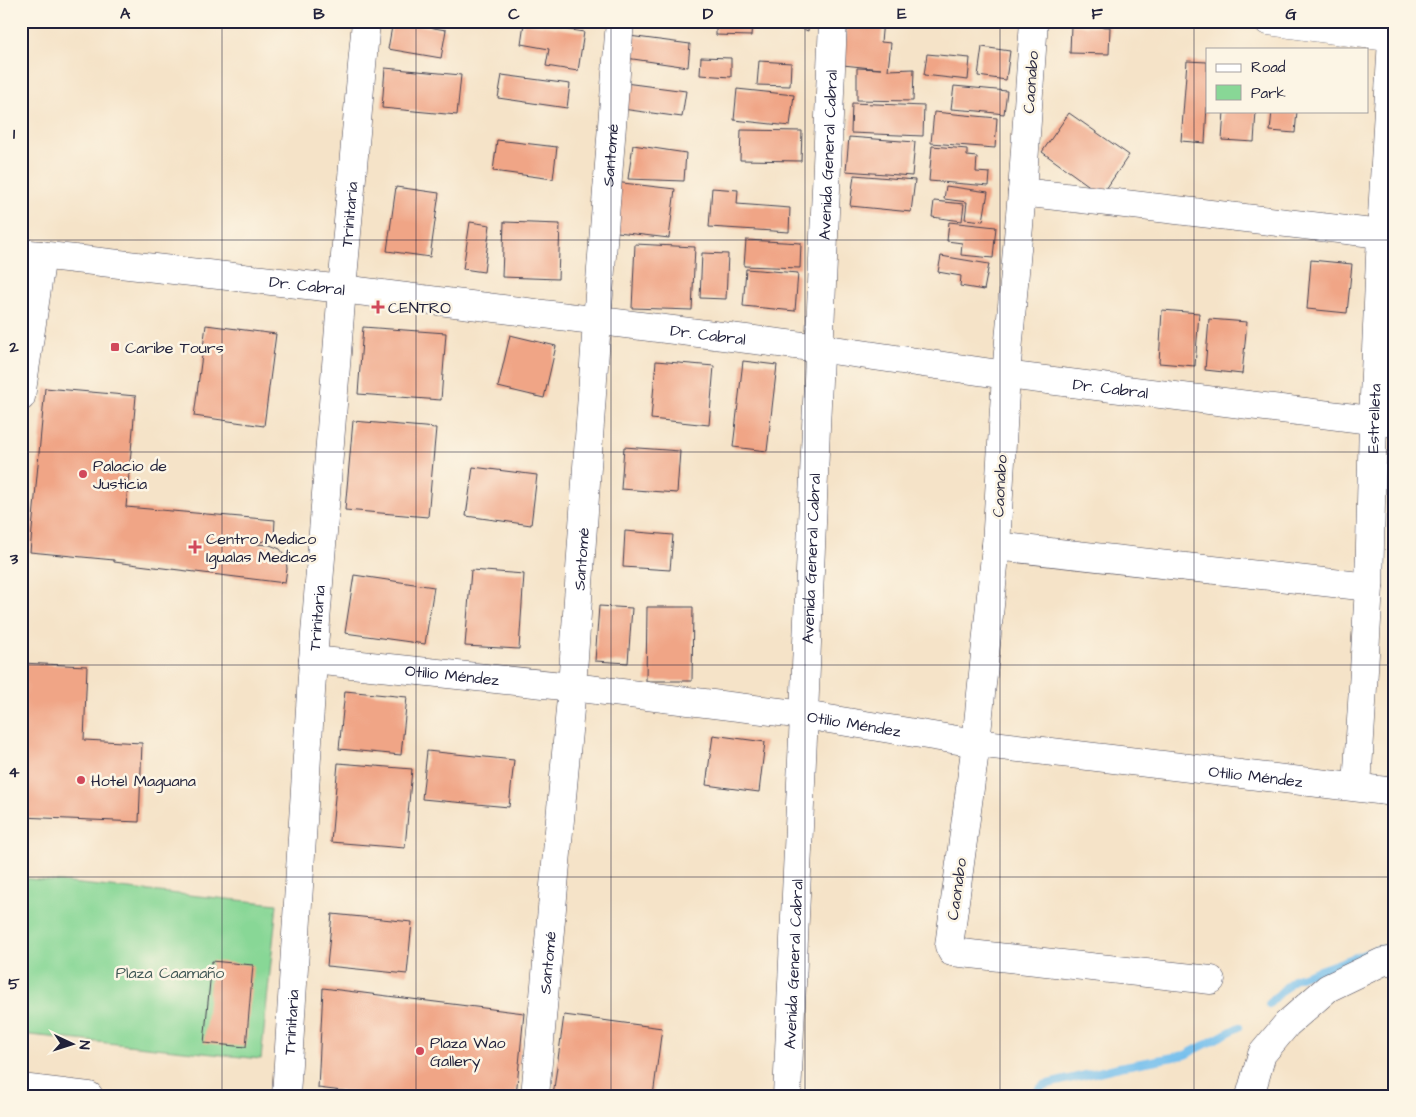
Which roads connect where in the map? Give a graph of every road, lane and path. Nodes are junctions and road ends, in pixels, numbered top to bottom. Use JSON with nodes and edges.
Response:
{"nodes":[{"id":1,"x":366,"y":21,"type":"edge"},
{"id":2,"x":620,"y":21,"type":"edge"},
{"id":3,"x":833,"y":21,"type":"edge"},
{"id":4,"x":1034,"y":21,"type":"edge"},
{"id":5,"x":1268,"y":21,"type":"edge"},
{"id":6,"x":1394,"y":32,"type":"edge"},
{"id":7,"x":1022,"y":192,"type":"junction"},
{"id":8,"x":1381,"y":234,"type":"junction"},
{"id":9,"x":32,"y":254,"type":"edge"},
{"id":10,"x":342,"y":289,"type":"junction"},
{"id":11,"x":597,"y":321,"type":"junction"},
{"id":12,"x":819,"y":348,"type":"junction"},
{"id":13,"x":1006,"y":375,"type":"junction"},
{"id":14,"x":21,"y":398,"type":"edge"},
{"id":15,"x":1384,"y":421,"type":"edge"},
{"id":16,"x":996,"y":546,"type":"junction"},
{"id":17,"x":1369,"y":587,"type":"junction"},
{"id":18,"x":313,"y":660,"type":"junction"},
{"id":19,"x":572,"y":687,"type":"junction"},
{"id":20,"x":804,"y":715,"type":"junction"},
{"id":21,"x":976,"y":743,"type":"junction"},
{"id":22,"x":1357,"y":787,"type":"junction"},
{"id":23,"x":1395,"y":792,"type":"edge"},
{"id":24,"x":1395,"y":960,"type":"edge"},
{"id":25,"x":1211,"y":980,"type":"dead end"},
{"id":26,"x":21,"y":1088,"type":"edge"},
{"id":27,"x":89,"y":1096,"type":"edge"},
{"id":28,"x":286,"y":1096,"type":"edge"},
{"id":29,"x":535,"y":1096,"type":"edge"},
{"id":30,"x":786,"y":1096,"type":"edge"},
{"id":31,"x":1250,"y":1096,"type":"edge"}],
"edges":[{"from":1,"to":10,"type":"street","name":"Trinitaria"},
{"from":2,"to":11,"type":"street","name":"Santomé"},
{"from":3,"to":12,"type":"street","name":"Avenida General Cabral"},
{"from":4,"to":7,"type":"street","name":"Caonabo"},
{"from":5,"to":6,"type":"street"},
{"from":6,"to":8,"type":"street","name":"Estrelleta"},
{"from":7,"to":8,"type":"street"},
{"from":7,"to":13,"type":"street","name":"Caonabo"},
{"from":8,"to":15,"type":"street","name":"Estrelleta"},
{"from":9,"to":10,"type":"street","name":"Dr. Cabral"},
{"from":9,"to":14,"type":"street"},
{"from":10,"to":11,"type":"street","name":"Dr. Cabral"},
{"from":10,"to":18,"type":"street","name":"Trinitaria"},
{"from":11,"to":12,"type":"street","name":"Dr. Cabral"},
{"from":11,"to":19,"type":"street","name":"Santomé"},
{"from":12,"to":13,"type":"street","name":"Dr. Cabral"},
{"from":12,"to":20,"type":"street","name":"Avenida General Cabral"},
{"from":13,"to":15,"type":"street","name":"Dr. Cabral"},
{"from":13,"to":16,"type":"street","name":"Caonabo"},
{"from":15,"to":17,"type":"street","name":"Estrelleta"},
{"from":16,"to":17,"type":"street"},
{"from":16,"to":21,"type":"street","name":"Caonabo"},
{"from":17,"to":22,"type":"street","name":"Estrelleta"},
{"from":18,"to":19,"type":"street","name":"Otilio Méndez"},
{"from":18,"to":28,"type":"street","name":"Trinitaria"},
{"from":19,"to":20,"type":"street","name":"Otilio Méndez"},
{"from":19,"to":29,"type":"street","name":"Santomé"},
{"from":20,"to":21,"type":"street","name":"Otilio Méndez"},
{"from":20,"to":30,"type":"street","name":"Avenida General Cabral"},
{"from":21,"to":22,"type":"street","name":"Otilio Méndez"},
{"from":21,"to":25,"type":"street","name":"Caonabo"},
{"from":22,"to":23,"type":"street","name":"Otilio Méndez"},
{"from":24,"to":31,"type":"street"},
{"from":26,"to":27,"type":"street"}]}
